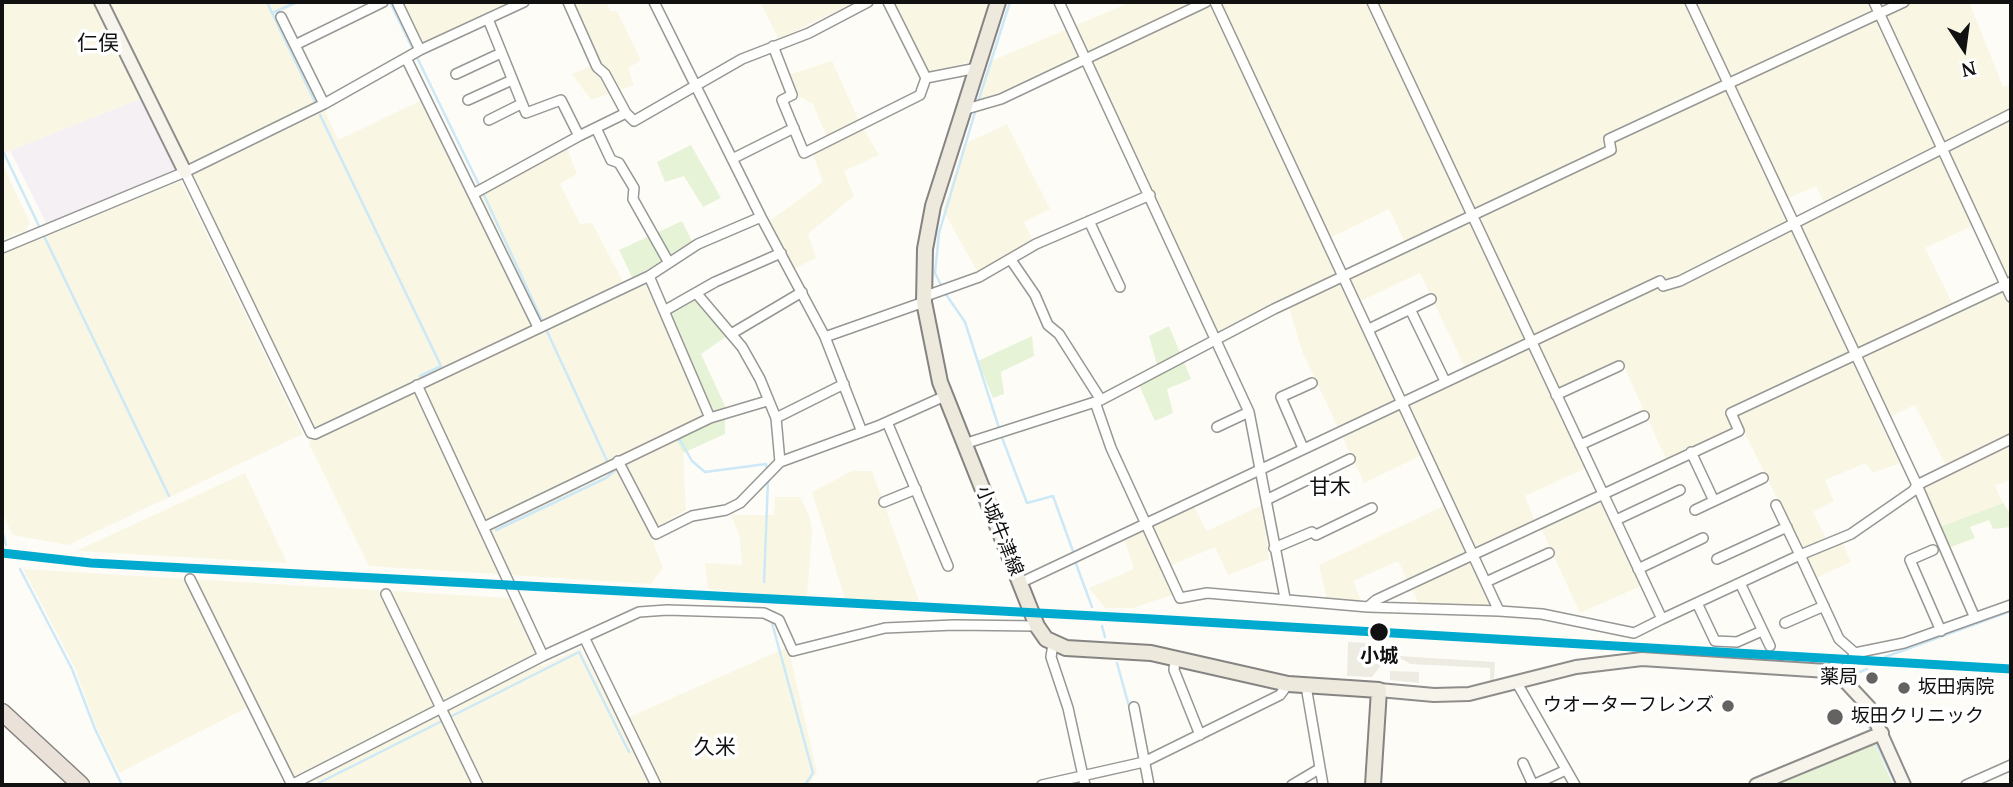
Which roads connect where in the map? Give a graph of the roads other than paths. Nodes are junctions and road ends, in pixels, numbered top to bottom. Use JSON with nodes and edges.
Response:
{"nodes":[{"id":1,"x":101,"y":2,"type":"edge"},
{"id":2,"x":383,"y":2,"type":"edge"},
{"id":3,"x":397,"y":2,"type":"edge"},
{"id":4,"x":524,"y":2,"type":"edge"},
{"id":5,"x":568,"y":2,"type":"edge"},
{"id":6,"x":654,"y":2,"type":"edge"},
{"id":7,"x":868,"y":2,"type":"edge"},
{"id":8,"x":888,"y":2,"type":"edge"},
{"id":9,"x":998,"y":2,"type":"edge"},
{"id":10,"x":1059,"y":2,"type":"edge"},
{"id":11,"x":1206,"y":2,"type":"edge"},
{"id":12,"x":1215,"y":2,"type":"edge"},
{"id":13,"x":1372,"y":2,"type":"edge"},
{"id":14,"x":1690,"y":2,"type":"edge"},
{"id":15,"x":1874,"y":2,"type":"edge"},
{"id":16,"x":1904,"y":2,"type":"edge"},
{"id":17,"x":1880,"y":13,"type":"junction"},
{"id":18,"x":281,"y":17,"type":"dead end"},
{"id":19,"x":488,"y":19,"type":"junction"},
{"id":20,"x":295,"y":46,"type":"junction"},
{"id":21,"x":773,"y":46,"type":"junction"},
{"id":22,"x":420,"y":50,"type":"junction"},
{"id":23,"x":501,"y":53,"type":"junction"},
{"id":24,"x":406,"y":58,"type":"junction"},
{"id":25,"x":1086,"y":59,"type":"junction"},
{"id":26,"x":977,"y":68,"type":"junction"},
{"id":27,"x":456,"y":74,"type":"dead end"},
{"id":28,"x":926,"y":78,"type":"junction"},
{"id":29,"x":512,"y":80,"type":"junction"},
{"id":30,"x":1728,"y":84,"type":"junction"},
{"id":31,"x":695,"y":85,"type":"junction"},
{"id":32,"x":468,"y":100,"type":"dead end"},
{"id":33,"x":324,"y":103,"type":"junction"},
{"id":34,"x":522,"y":104,"type":"junction"},
{"id":35,"x":973,"y":109,"type":"junction"},
{"id":36,"x":626,"y":113,"type":"junction"},
{"id":37,"x":2011,"y":114,"type":"edge"},
{"id":38,"x":489,"y":120,"type":"dead end"},
{"id":39,"x":596,"y":128,"type":"junction"},
{"id":40,"x":794,"y":128,"type":"junction"},
{"id":41,"x":579,"y":136,"type":"junction"},
{"id":42,"x":1943,"y":149,"type":"junction"},
{"id":43,"x":732,"y":159,"type":"junction"},
{"id":44,"x":185,"y":172,"type":"junction"},
{"id":45,"x":473,"y":194,"type":"junction"},
{"id":46,"x":1150,"y":195,"type":"junction"},
{"id":47,"x":1472,"y":216,"type":"junction"},
{"id":48,"x":761,"y":218,"type":"junction"},
{"id":49,"x":1089,"y":221,"type":"junction"},
{"id":50,"x":1794,"y":225,"type":"junction"},
{"id":51,"x":2,"y":248,"type":"edge"},
{"id":52,"x":781,"y":253,"type":"junction"},
{"id":53,"x":1011,"y":260,"type":"junction"},
{"id":54,"x":669,"y":262,"type":"junction"},
{"id":55,"x":649,"y":276,"type":"junction"},
{"id":56,"x":1343,"y":276,"type":"junction"},
{"id":57,"x":2008,"y":283,"type":"edge"},
{"id":58,"x":1120,"y":287,"type":"dead end"},
{"id":59,"x":802,"y":292,"type":"junction"},
{"id":60,"x":697,"y":294,"type":"junction"},
{"id":61,"x":2011,"y":297,"type":"edge"},
{"id":62,"x":1431,"y":299,"type":"dead end"},
{"id":63,"x":923,"y":300,"type":"junction"},
{"id":64,"x":1410,"y":309,"type":"junction"},
{"id":65,"x":664,"y":311,"type":"junction"},
{"id":66,"x":538,"y":327,"type":"junction"},
{"id":67,"x":1369,"y":329,"type":"junction"},
{"id":68,"x":731,"y":334,"type":"junction"},
{"id":69,"x":825,"y":337,"type":"junction"},
{"id":70,"x":1216,"y":339,"type":"junction"},
{"id":71,"x":1531,"y":341,"type":"junction"},
{"id":72,"x":1855,"y":355,"type":"junction"},
{"id":73,"x":1619,"y":366,"type":"dead end"},
{"id":74,"x":1445,"y":381,"type":"junction"},
{"id":75,"x":1312,"y":383,"type":"dead end"},
{"id":76,"x":844,"y":384,"type":"junction"},
{"id":77,"x":417,"y":385,"type":"junction"},
{"id":78,"x":1556,"y":395,"type":"junction"},
{"id":79,"x":945,"y":396,"type":"junction"},
{"id":80,"x":767,"y":401,"type":"junction"},
{"id":81,"x":1098,"y":401,"type":"junction"},
{"id":82,"x":1400,"y":401,"type":"junction"},
{"id":83,"x":1249,"y":412,"type":"junction"},
{"id":84,"x":1644,"y":415,"type":"dead end"},
{"id":85,"x":710,"y":418,"type":"junction"},
{"id":86,"x":776,"y":418,"type":"junction"},
{"id":87,"x":887,"y":422,"type":"junction"},
{"id":88,"x":1217,"y":427,"type":"dead end"},
{"id":89,"x":862,"y":432,"type":"junction"},
{"id":90,"x":2011,"y":439,"type":"edge"},
{"id":91,"x":964,"y":444,"type":"junction"},
{"id":92,"x":1580,"y":445,"type":"junction"},
{"id":93,"x":1303,"y":448,"type":"junction"},
{"id":94,"x":1691,"y":452,"type":"junction"},
{"id":95,"x":1350,"y":459,"type":"dead end"},
{"id":96,"x":780,"y":462,"type":"junction"},
{"id":97,"x":620,"y":466,"type":"junction"},
{"id":98,"x":1262,"y":468,"type":"junction"},
{"id":99,"x":1763,"y":478,"type":"dead end"},
{"id":100,"x":1917,"y":485,"type":"junction"},
{"id":101,"x":916,"y":489,"type":"junction"},
{"id":102,"x":1680,"y":490,"type":"dead end"},
{"id":103,"x":1602,"y":492,"type":"junction"},
{"id":104,"x":1266,"y":500,"type":"junction"},
{"id":105,"x":1714,"y":501,"type":"junction"},
{"id":106,"x":884,"y":502,"type":"dead end"},
{"id":107,"x":1776,"y":505,"type":"dead end"},
{"id":108,"x":1372,"y":508,"type":"dead end"},
{"id":109,"x":1695,"y":510,"type":"dead end"},
{"id":110,"x":1615,"y":520,"type":"junction"},
{"id":111,"x":1144,"y":523,"type":"junction"},
{"id":112,"x":484,"y":527,"type":"junction"},
{"id":113,"x":1787,"y":527,"type":"junction"},
{"id":114,"x":1703,"y":538,"type":"dead end"},
{"id":115,"x":1274,"y":548,"type":"junction"},
{"id":116,"x":1933,"y":550,"type":"dead end"},
{"id":117,"x":1549,"y":553,"type":"dead end"},
{"id":118,"x":1473,"y":554,"type":"junction"},
{"id":119,"x":1800,"y":555,"type":"junction"},
{"id":120,"x":1717,"y":559,"type":"dead end"},
{"id":121,"x":948,"y":566,"type":"dead end"},
{"id":122,"x":1638,"y":569,"type":"junction"},
{"id":123,"x":190,"y":579,"type":"dead end"},
{"id":124,"x":1486,"y":582,"type":"junction"},
{"id":125,"x":1020,"y":583,"type":"junction"},
{"id":126,"x":1740,"y":583,"type":"junction"},
{"id":127,"x":386,"y":594,"type":"dead end"},
{"id":128,"x":1286,"y":598,"type":"junction"},
{"id":129,"x":1697,"y":603,"type":"junction"},
{"id":130,"x":2011,"y":605,"type":"edge"},
{"id":131,"x":1824,"y":606,"type":"junction"},
{"id":132,"x":1368,"y":607,"type":"junction"},
{"id":133,"x":1499,"y":611,"type":"junction"},
{"id":134,"x":1975,"y":618,"type":"junction"},
{"id":135,"x":1662,"y":619,"type":"junction"},
{"id":136,"x":1785,"y":623,"type":"dead end"},
{"id":137,"x":1037,"y":626,"type":"junction"},
{"id":138,"x":1762,"y":631,"type":"junction"},
{"id":139,"x":1941,"y":631,"type":"junction"},
{"id":140,"x":584,"y":637,"type":"junction"},
{"id":141,"x":1053,"y":644,"type":"junction"},
{"id":142,"x":1770,"y":646,"type":"dead end"},
{"id":143,"x":1855,"y":653,"type":"junction"},
{"id":144,"x":543,"y":656,"type":"junction"},
{"id":145,"x":1175,"y":659,"type":"junction"},
{"id":146,"x":1842,"y":677,"type":"junction"},
{"id":147,"x":1517,"y":682,"type":"junction"},
{"id":148,"x":1288,"y":684,"type":"junction"},
{"id":149,"x":1306,"y":686,"type":"junction"},
{"id":150,"x":1379,"y":690,"type":"junction"},
{"id":151,"x":1135,"y":707,"type":"dead end"},
{"id":152,"x":441,"y":708,"type":"junction"},
{"id":153,"x":2,"y":712,"type":"edge"},
{"id":154,"x":1882,"y":733,"type":"junction"},
{"id":155,"x":1200,"y":735,"type":"junction"},
{"id":156,"x":1142,"y":763,"type":"junction"},
{"id":157,"x":1523,"y":763,"type":"dead end"},
{"id":158,"x":2011,"y":765,"type":"edge"},
{"id":159,"x":1319,"y":769,"type":"junction"},
{"id":160,"x":1566,"y":770,"type":"junction"},
{"id":161,"x":1084,"y":781,"type":"edge"},
{"id":162,"x":81,"y":785,"type":"edge"},
{"id":163,"x":291,"y":785,"type":"edge"},
{"id":164,"x":478,"y":785,"type":"edge"},
{"id":165,"x":656,"y":785,"type":"edge"},
{"id":166,"x":1042,"y":785,"type":"edge"},
{"id":167,"x":1149,"y":785,"type":"edge"},
{"id":168,"x":1292,"y":785,"type":"edge"},
{"id":169,"x":1323,"y":785,"type":"edge"},
{"id":170,"x":1373,"y":785,"type":"edge"},
{"id":171,"x":1533,"y":785,"type":"edge"},
{"id":172,"x":1575,"y":785,"type":"edge"},
{"id":173,"x":1756,"y":785,"type":"edge"},
{"id":174,"x":1904,"y":785,"type":"edge"},
{"id":175,"x":1966,"y":785,"type":"edge"}],
"edges":[{"from":1,"to":44,"type":"street"},
{"from":2,"to":20,"type":"street"},
{"from":3,"to":22,"type":"street"},
{"from":4,"to":19,"type":"street"},
{"from":5,"to":36,"type":"street"},
{"from":6,"to":31,"type":"street"},
{"from":7,"to":21,"type":"street"},
{"from":8,"to":28,"type":"street"},
{"from":9,"to":26,"type":"main road","name":"小城牛津線"},
{"from":10,"to":25,"type":"street"},
{"from":11,"to":25,"type":"street"},
{"from":12,"to":56,"type":"street"},
{"from":13,"to":47,"type":"street"},
{"from":14,"to":30,"type":"street"},
{"from":15,"to":17,"type":"street"},
{"from":16,"to":17,"type":"street"},
{"from":17,"to":30,"type":"street"},
{"from":17,"to":42,"type":"street"},
{"from":18,"to":20,"type":"street"},
{"from":19,"to":22,"type":"street"},
{"from":19,"to":23,"type":"street"},
{"from":20,"to":33,"type":"street"},
{"from":21,"to":31,"type":"street"},
{"from":21,"to":40,"type":"street"},
{"from":22,"to":24,"type":"street"},
{"from":23,"to":27,"type":"street"},
{"from":23,"to":29,"type":"street"},
{"from":24,"to":33,"type":"street"},
{"from":24,"to":45,"type":"street"},
{"from":25,"to":35,"type":"street"},
{"from":25,"to":46,"type":"street"},
{"from":26,"to":28,"type":"street"},
{"from":26,"to":35,"type":"main road","name":"小城牛津線"},
{"from":28,"to":40,"type":"street"},
{"from":29,"to":32,"type":"street"},
{"from":29,"to":34,"type":"street"},
{"from":30,"to":47,"type":"street"},
{"from":30,"to":50,"type":"street"},
{"from":31,"to":36,"type":"street"},
{"from":31,"to":43,"type":"street"},
{"from":33,"to":44,"type":"street"},
{"from":34,"to":38,"type":"street"},
{"from":34,"to":41,"type":"street"},
{"from":35,"to":63,"type":"main road","name":"小城牛津線"},
{"from":36,"to":39,"type":"street"},
{"from":37,"to":42,"type":"street"},
{"from":39,"to":41,"type":"street"},
{"from":39,"to":54,"type":"street"},
{"from":40,"to":43,"type":"street"},
{"from":41,"to":45,"type":"street"},
{"from":42,"to":50,"type":"street"},
{"from":42,"to":57,"type":"street"},
{"from":43,"to":48,"type":"street"},
{"from":44,"to":51,"type":"street"},
{"from":44,"to":77,"type":"street"},
{"from":45,"to":66,"type":"street"},
{"from":46,"to":49,"type":"street"},
{"from":46,"to":70,"type":"street"},
{"from":47,"to":56,"type":"street"},
{"from":47,"to":71,"type":"street"},
{"from":48,"to":52,"type":"street"},
{"from":48,"to":54,"type":"street"},
{"from":49,"to":53,"type":"street"},
{"from":49,"to":58,"type":"street"},
{"from":50,"to":71,"type":"street"},
{"from":50,"to":72,"type":"street"},
{"from":52,"to":59,"type":"street"},
{"from":52,"to":60,"type":"street"},
{"from":53,"to":63,"type":"street"},
{"from":53,"to":81,"type":"street"},
{"from":54,"to":55,"type":"street"},
{"from":55,"to":65,"type":"street"},
{"from":55,"to":66,"type":"street"},
{"from":56,"to":67,"type":"street"},
{"from":56,"to":70,"type":"street"},
{"from":57,"to":61,"type":"street"},
{"from":57,"to":72,"type":"street"},
{"from":59,"to":68,"type":"street"},
{"from":59,"to":69,"type":"street"},
{"from":60,"to":65,"type":"street"},
{"from":60,"to":68,"type":"street"},
{"from":62,"to":64,"type":"street"},
{"from":63,"to":69,"type":"street"},
{"from":63,"to":79,"type":"main road","name":"小城牛津線"},
{"from":64,"to":67,"type":"street"},
{"from":64,"to":74,"type":"street"},
{"from":65,"to":85,"type":"street"},
{"from":66,"to":77,"type":"street"},
{"from":67,"to":82,"type":"street"},
{"from":68,"to":80,"type":"street"},
{"from":69,"to":76,"type":"street"},
{"from":70,"to":81,"type":"street"},
{"from":70,"to":83,"type":"street"},
{"from":71,"to":74,"type":"street"},
{"from":71,"to":78,"type":"street"},
{"from":72,"to":94,"type":"street"},
{"from":72,"to":100,"type":"street"},
{"from":73,"to":78,"type":"street"},
{"from":74,"to":82,"type":"street"},
{"from":75,"to":93,"type":"street"},
{"from":76,"to":86,"type":"street"},
{"from":76,"to":89,"type":"street"},
{"from":77,"to":112,"type":"street"},
{"from":78,"to":92,"type":"street"},
{"from":79,"to":87,"type":"street"},
{"from":79,"to":91,"type":"main road","name":"小城牛津線"},
{"from":80,"to":85,"type":"street"},
{"from":80,"to":86,"type":"street"},
{"from":81,"to":91,"type":"street"},
{"from":81,"to":111,"type":"street"},
{"from":82,"to":93,"type":"street"},
{"from":82,"to":118,"type":"street"},
{"from":83,"to":88,"type":"street"},
{"from":83,"to":98,"type":"street"},
{"from":84,"to":92,"type":"street"},
{"from":85,"to":97,"type":"street"},
{"from":86,"to":96,"type":"street"},
{"from":87,"to":89,"type":"street"},
{"from":87,"to":101,"type":"street"},
{"from":89,"to":96,"type":"street"},
{"from":90,"to":100,"type":"street"},
{"from":91,"to":125,"type":"main road","name":"小城牛津線"},
{"from":92,"to":103,"type":"street"},
{"from":93,"to":98,"type":"street"},
{"from":94,"to":103,"type":"street"},
{"from":94,"to":105,"type":"street"},
{"from":95,"to":104,"type":"street"},
{"from":96,"to":97,"type":"street"},
{"from":97,"to":112,"type":"street"},
{"from":98,"to":104,"type":"street"},
{"from":98,"to":111,"type":"street"},
{"from":99,"to":105,"type":"street"},
{"from":100,"to":119,"type":"street"},
{"from":100,"to":134,"type":"street"},
{"from":101,"to":106,"type":"street"},
{"from":101,"to":121,"type":"street"},
{"from":102,"to":110,"type":"street"},
{"from":103,"to":110,"type":"street"},
{"from":103,"to":118,"type":"street"},
{"from":104,"to":115,"type":"street"},
{"from":105,"to":109,"type":"street"},
{"from":107,"to":113,"type":"street"},
{"from":108,"to":115,"type":"street"},
{"from":110,"to":122,"type":"street"},
{"from":111,"to":125,"type":"street"},
{"from":111,"to":128,"type":"street"},
{"from":112,"to":144,"type":"street"},
{"from":113,"to":119,"type":"street"},
{"from":113,"to":120,"type":"street"},
{"from":114,"to":122,"type":"street"},
{"from":115,"to":128,"type":"street"},
{"from":116,"to":139,"type":"street"},
{"from":117,"to":124,"type":"street"},
{"from":118,"to":124,"type":"street"},
{"from":118,"to":132,"type":"street"},
{"from":119,"to":126,"type":"street"},
{"from":119,"to":131,"type":"street"},
{"from":122,"to":135,"type":"street"},
{"from":123,"to":163,"type":"street"},
{"from":124,"to":133,"type":"street"},
{"from":125,"to":137,"type":"main road","name":"小城牛津線"},
{"from":126,"to":129,"type":"street"},
{"from":126,"to":138,"type":"street"},
{"from":127,"to":152,"type":"street"},
{"from":128,"to":132,"type":"street"},
{"from":129,"to":135,"type":"street"},
{"from":129,"to":138,"type":"street"},
{"from":130,"to":134,"type":"street"},
{"from":131,"to":136,"type":"street"},
{"from":131,"to":143,"type":"street"},
{"from":132,"to":133,"type":"street"},
{"from":133,"to":135,"type":"street"},
{"from":134,"to":139,"type":"street"},
{"from":137,"to":140,"type":"street"},
{"from":137,"to":141,"type":"main road","name":"小城牛津線"},
{"from":138,"to":142,"type":"street"},
{"from":139,"to":143,"type":"street"},
{"from":140,"to":144,"type":"street"},
{"from":140,"to":165,"type":"street"},
{"from":141,"to":145,"type":"main road"},
{"from":141,"to":161,"type":"street"},
{"from":143,"to":146,"type":"street"},
{"from":144,"to":152,"type":"street"},
{"from":145,"to":148,"type":"main road"},
{"from":145,"to":155,"type":"street"},
{"from":146,"to":147,"type":"street"},
{"from":146,"to":154,"type":"street"},
{"from":147,"to":150,"type":"street"},
{"from":147,"to":160,"type":"street"},
{"from":148,"to":149,"type":"main road"},
{"from":148,"to":155,"type":"street"},
{"from":149,"to":150,"type":"main road"},
{"from":149,"to":159,"type":"street"},
{"from":150,"to":170,"type":"main road"},
{"from":151,"to":156,"type":"street"},
{"from":152,"to":163,"type":"street"},
{"from":152,"to":164,"type":"street"},
{"from":153,"to":162,"type":"highway"},
{"from":154,"to":173,"type":"street"},
{"from":154,"to":174,"type":"street"},
{"from":155,"to":156,"type":"street"},
{"from":156,"to":161,"type":"street"},
{"from":156,"to":167,"type":"street"},
{"from":157,"to":171,"type":"street"},
{"from":158,"to":175,"type":"street"},
{"from":159,"to":168,"type":"street"},
{"from":159,"to":169,"type":"street"},
{"from":160,"to":171,"type":"street"},
{"from":160,"to":172,"type":"street"},
{"from":161,"to":166,"type":"street"}]}
